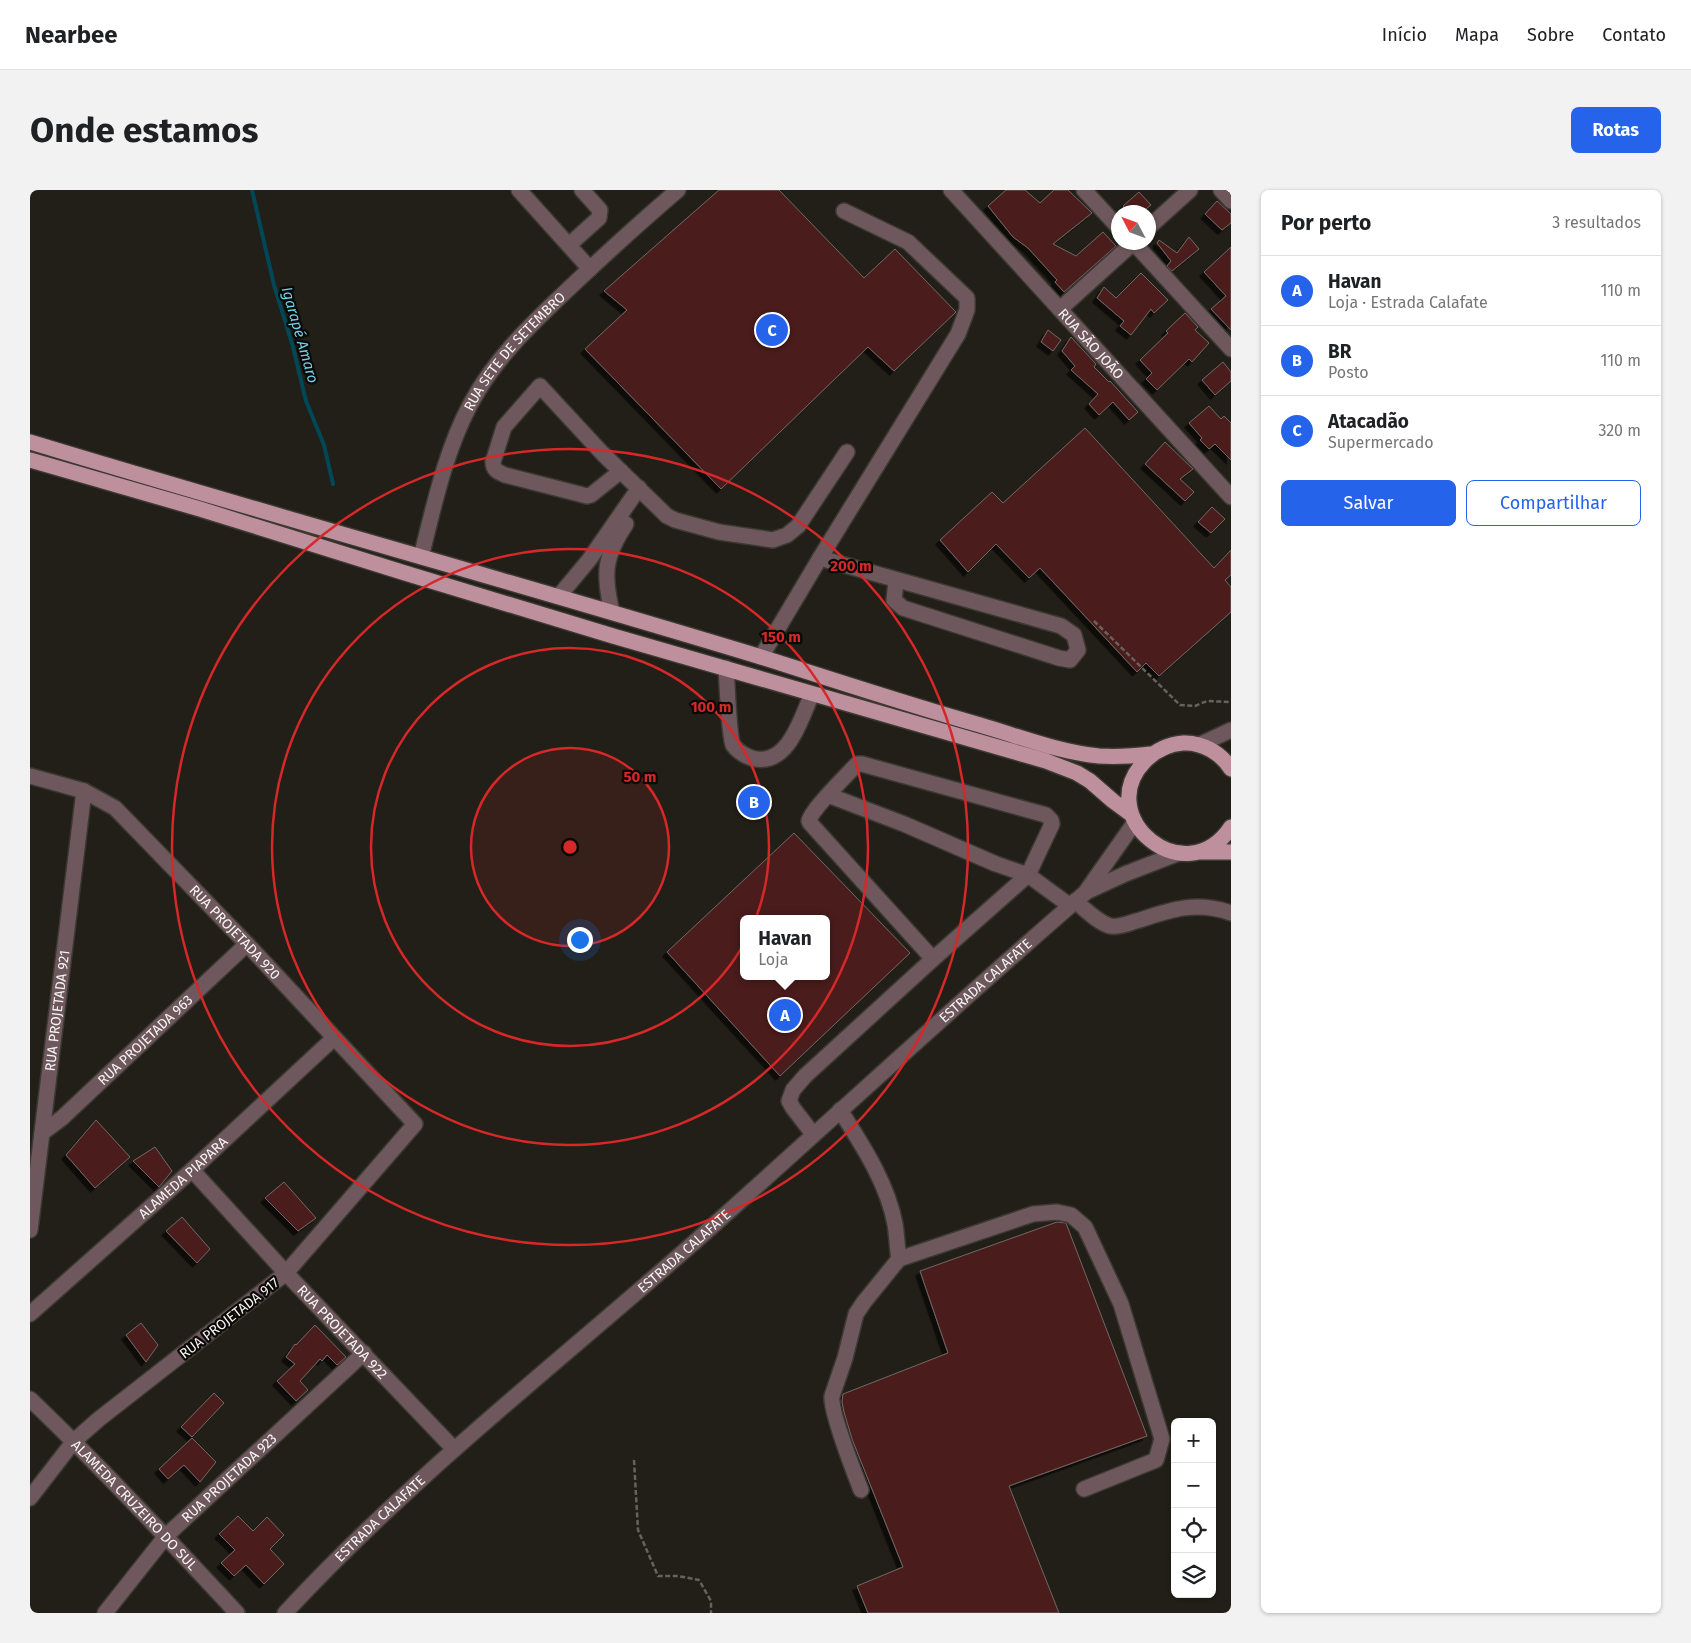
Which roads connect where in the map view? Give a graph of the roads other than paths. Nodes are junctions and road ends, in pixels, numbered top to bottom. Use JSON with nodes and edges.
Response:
{"nodes":[{"id":1,"x":519,"y":190,"type":"edge"},
{"id":2,"x":582,"y":190,"type":"edge"},
{"id":3,"x":952,"y":190,"type":"edge"},
{"id":4,"x":1084,"y":190,"type":"edge"},
{"id":5,"x":1190,"y":190,"type":"edge"},
{"id":6,"x":1221,"y":190,"type":"edge"},
{"id":7,"x":670,"y":192,"type":"edge"},
{"id":8,"x":1231,"y":201,"type":"edge"},
{"id":9,"x":844,"y":211,"type":"dead end"},
{"id":10,"x":1111,"y":219,"type":"edge"},
{"id":11,"x":1156,"y":221,"type":"edge"},
{"id":12,"x":569,"y":245,"type":"junction"},
{"id":13,"x":1124,"y":250,"type":"edge"},
{"id":14,"x":1140,"y":250,"type":"edge"},
{"id":15,"x":590,"y":269,"type":"junction"},
{"id":16,"x":1060,"y":309,"type":"junction"},
{"id":17,"x":1231,"y":349,"type":"edge"},
{"id":18,"x":30,"y":442,"type":"edge"},
{"id":19,"x":847,"y":452,"type":"dead end"},
{"id":20,"x":30,"y":460,"type":"edge"},
{"id":21,"x":621,"y":471,"type":"junction"},
{"id":22,"x":642,"y":491,"type":"junction"},
{"id":23,"x":1231,"y":497,"type":"edge"},
{"id":24,"x":421,"y":557,"type":"junction"},
{"id":25,"x":820,"y":558,"type":"junction"},
{"id":26,"x":896,"y":581,"type":"junction"},
{"id":27,"x":559,"y":596,"type":"junction"},
{"id":28,"x":612,"y":612,"type":"junction"},
{"id":29,"x":761,"y":657,"type":"junction"},
{"id":30,"x":726,"y":668,"type":"junction"},
{"id":31,"x":812,"y":694,"type":"junction"},
{"id":32,"x":1231,"y":730,"type":"edge"},
{"id":33,"x":1199,"y":745,"type":"junction"},
{"id":34,"x":1152,"y":754,"type":"junction"},
{"id":35,"x":1231,"y":769,"type":"edge"},
{"id":36,"x":30,"y":776,"type":"edge"},
{"id":37,"x":84,"y":791,"type":"junction"},
{"id":38,"x":828,"y":795,"type":"junction"},
{"id":39,"x":1133,"y":818,"type":"junction"},
{"id":40,"x":1231,"y":827,"type":"edge"},
{"id":41,"x":1195,"y":852,"type":"junction"},
{"id":42,"x":1231,"y":852,"type":"edge"},
{"id":43,"x":1179,"y":853,"type":"junction"},
{"id":44,"x":1028,"y":875,"type":"junction"},
{"id":45,"x":1076,"y":899,"type":"junction"},
{"id":46,"x":1231,"y":913,"type":"edge"},
{"id":47,"x":247,"y":944,"type":"junction"},
{"id":48,"x":933,"y":959,"type":"junction"},
{"id":49,"x":334,"y":1038,"type":"junction"},
{"id":50,"x":840,"y":1110,"type":"junction"},
{"id":51,"x":37,"y":1111,"type":"edge"},
{"id":52,"x":414,"y":1124,"type":"joint"},
{"id":53,"x":42,"y":1134,"type":"junction"},
{"id":54,"x":813,"y":1134,"type":"junction"},
{"id":55,"x":192,"y":1170,"type":"junction"},
{"id":56,"x":30,"y":1230,"type":"edge"},
{"id":57,"x":899,"y":1259,"type":"junction"},
{"id":58,"x":286,"y":1272,"type":"junction"},
{"id":59,"x":30,"y":1314,"type":"edge"},
{"id":60,"x":364,"y":1353,"type":"junction"},
{"id":61,"x":30,"y":1399,"type":"edge"},
{"id":62,"x":74,"y":1441,"type":"junction"},
{"id":63,"x":454,"y":1449,"type":"junction"},
{"id":64,"x":1084,"y":1489,"type":"dead end"},
{"id":65,"x":861,"y":1490,"type":"dead end"},
{"id":66,"x":30,"y":1498,"type":"edge"},
{"id":67,"x":166,"y":1536,"type":"junction"},
{"id":68,"x":105,"y":1613,"type":"edge"},
{"id":69,"x":236,"y":1613,"type":"edge"},
{"id":70,"x":286,"y":1613,"type":"edge"}],
"edges":[{"from":1,"to":12,"type":"street"},
{"from":2,"to":12,"type":"street"},
{"from":3,"to":16,"type":"street","name":"RUA SÃO JOÃO"},
{"from":4,"to":10,"type":"street"},
{"from":5,"to":11,"type":"street"},
{"from":6,"to":8,"type":"street"},
{"from":7,"to":15,"type":"street","name":"RUA SETE DE SETEMBRO"},
{"from":9,"to":25,"type":"street"},
{"from":12,"to":15,"type":"street"},
{"from":13,"to":16,"type":"street"},
{"from":14,"to":17,"type":"street"},
{"from":15,"to":24,"type":"street","name":"RUA SETE DE SETEMBRO"},
{"from":16,"to":23,"type":"street","name":"RUA SÃO JOÃO"},
{"from":18,"to":24,"type":"main road"},
{"from":19,"to":22,"type":"street"},
{"from":20,"to":30,"type":"main road"},
{"from":21,"to":21,"type":"street"},
{"from":21,"to":22,"type":"street"},
{"from":22,"to":27,"type":"street"},
{"from":22,"to":28,"type":"street"},
{"from":24,"to":27,"type":"main road"},
{"from":25,"to":26,"type":"street"},
{"from":25,"to":29,"type":"street"},
{"from":26,"to":26,"type":"street"},
{"from":27,"to":28,"type":"main road"},
{"from":28,"to":29,"type":"main road"},
{"from":29,"to":34,"type":"main road"},
{"from":30,"to":31,"type":"main road"},
{"from":30,"to":31,"type":"street"},
{"from":31,"to":39,"type":"main road"},
{"from":32,"to":33,"type":"street"},
{"from":33,"to":34,"type":"main road"},
{"from":33,"to":35,"type":"main road"},
{"from":34,"to":39,"type":"main road"},
{"from":36,"to":37,"type":"street","name":"RUA PROJETADA 920"},
{"from":37,"to":47,"type":"street","name":"RUA PROJETADA 920"},
{"from":37,"to":51,"type":"street","name":"RUA PROJETADA 921"},
{"from":38,"to":44,"type":"street"},
{"from":38,"to":44,"type":"street"},
{"from":38,"to":48,"type":"street"},
{"from":39,"to":43,"type":"main road"},
{"from":39,"to":45,"type":"street","name":"ESTRADA CALAFATE"},
{"from":40,"to":41,"type":"main road"},
{"from":41,"to":42,"type":"main road"},
{"from":41,"to":43,"type":"main road"},
{"from":43,"to":45,"type":"street","name":"ESTRADA CALAFATE"},
{"from":44,"to":45,"type":"street"},
{"from":44,"to":48,"type":"street"},
{"from":45,"to":46,"type":"street"},
{"from":45,"to":50,"type":"street","name":"ESTRADA CALAFATE"},
{"from":47,"to":49,"type":"street","name":"RUA PROJETADA 920"},
{"from":47,"to":53,"type":"street","name":"RUA PROJETADA 963"},
{"from":48,"to":54,"type":"street"},
{"from":49,"to":52,"type":"street","name":"RUA PROJETADA 920"},
{"from":49,"to":55,"type":"street","name":"ALAMEDA PIAPARA"},
{"from":50,"to":54,"type":"street","name":"ESTRADA CALAFATE"},
{"from":50,"to":57,"type":"street"},
{"from":51,"to":53,"type":"street","name":"RUA PROJETADA 921"},
{"from":52,"to":58,"type":"street","name":"RUA PROJETADA 917"},
{"from":53,"to":56,"type":"street","name":"RUA PROJETADA 921"},
{"from":54,"to":63,"type":"street","name":"ESTRADA CALAFATE"},
{"from":55,"to":58,"type":"street","name":"RUA PROJETADA 922"},
{"from":55,"to":59,"type":"street","name":"ALAMEDA PIAPARA"},
{"from":57,"to":64,"type":"street"},
{"from":57,"to":65,"type":"street"},
{"from":58,"to":60,"type":"street","name":"RUA PROJETADA 922"},
{"from":58,"to":62,"type":"street","name":"RUA PROJETADA 917"},
{"from":60,"to":63,"type":"street","name":"RUA PROJETADA 922"},
{"from":60,"to":67,"type":"street","name":"RUA PROJETADA 923"},
{"from":61,"to":62,"type":"street","name":"ALAMEDA CRUZEIRO DO SUL"},
{"from":62,"to":66,"type":"street","name":"RUA PROJETADA 917"},
{"from":62,"to":67,"type":"street","name":"ALAMEDA CRUZEIRO DO SUL"},
{"from":63,"to":70,"type":"street","name":"ESTRADA CALAFATE"},
{"from":67,"to":68,"type":"street","name":"RUA PROJETADA 923"},
{"from":67,"to":69,"type":"street","name":"ALAMEDA CRUZEIRO DO SUL"}]}
